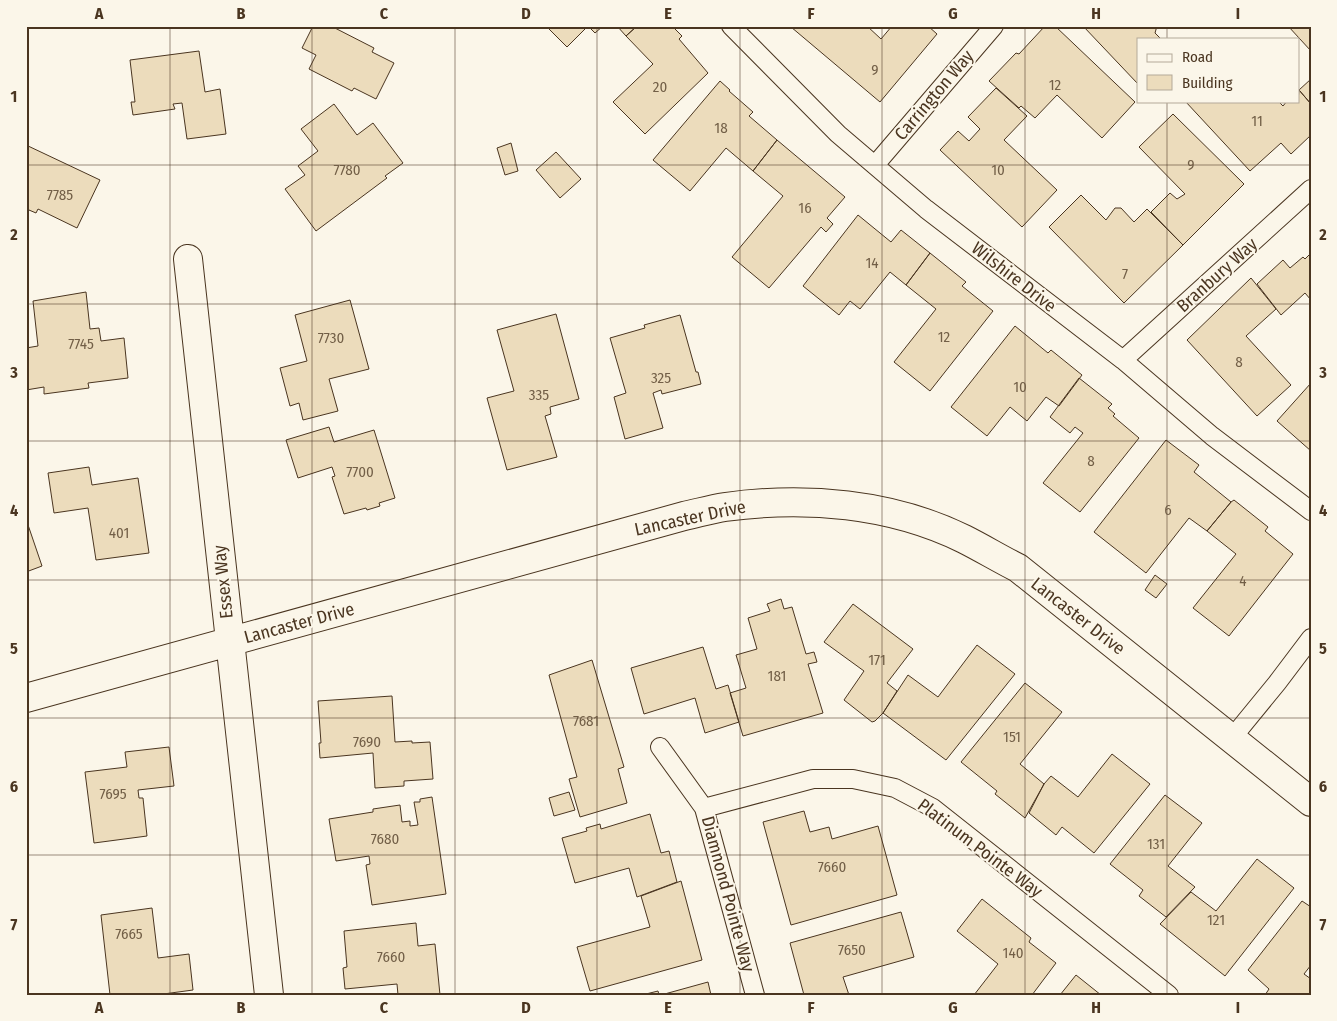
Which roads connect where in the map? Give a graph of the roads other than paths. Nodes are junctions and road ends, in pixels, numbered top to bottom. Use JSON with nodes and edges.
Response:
{"nodes":[{"id":1,"x":731,"y":26,"type":"edge"},
{"id":2,"x":994,"y":26,"type":"edge"},
{"id":3,"x":875,"y":164,"type":"junction"},
{"id":4,"x":1311,"y":189,"type":"edge"},
{"id":5,"x":188,"y":259,"type":"dead end"},
{"id":6,"x":1123,"y":360,"type":"junction"},
{"id":7,"x":1311,"y":511,"type":"edge"},
{"id":8,"x":1311,"y":638,"type":"edge"},
{"id":9,"x":230,"y":642,"type":"junction"},
{"id":10,"x":26,"y":698,"type":"edge"},
{"id":11,"x":1232,"y":738,"type":"junction"},
{"id":12,"x":660,"y":747,"type":"dead end"},
{"id":13,"x":1311,"y":802,"type":"edge"},
{"id":14,"x":704,"y":808,"type":"junction"},
{"id":15,"x":268,"y":995,"type":"edge"},
{"id":16,"x":755,"y":995,"type":"edge"},
{"id":17,"x":1169,"y":995,"type":"edge"}],
"edges":[{"from":1,"to":3,"type":"lane","name":"Wilshire Drive"},
{"from":2,"to":3,"type":"lane","name":"Carrington Way"},
{"from":3,"to":6,"type":"lane","name":"Wilshire Drive"},
{"from":4,"to":6,"type":"lane","name":"Branbury Way"},
{"from":5,"to":9,"type":"street","name":"Essex Way"},
{"from":6,"to":7,"type":"lane","name":"Wilshire Drive"},
{"from":8,"to":11,"type":"lane"},
{"from":9,"to":10,"type":"street","name":"Lancaster Drive"},
{"from":9,"to":11,"type":"street","name":"Lancaster Drive"},
{"from":9,"to":15,"type":"street","name":"Essex Way"},
{"from":11,"to":13,"type":"street","name":"Lancaster Drive"},
{"from":12,"to":14,"type":"lane","name":"Diamnond Pointe Way"},
{"from":14,"to":16,"type":"lane","name":"Diamnond Pointe Way"},
{"from":14,"to":17,"type":"lane","name":"Platinum Pointe Way"}]}
